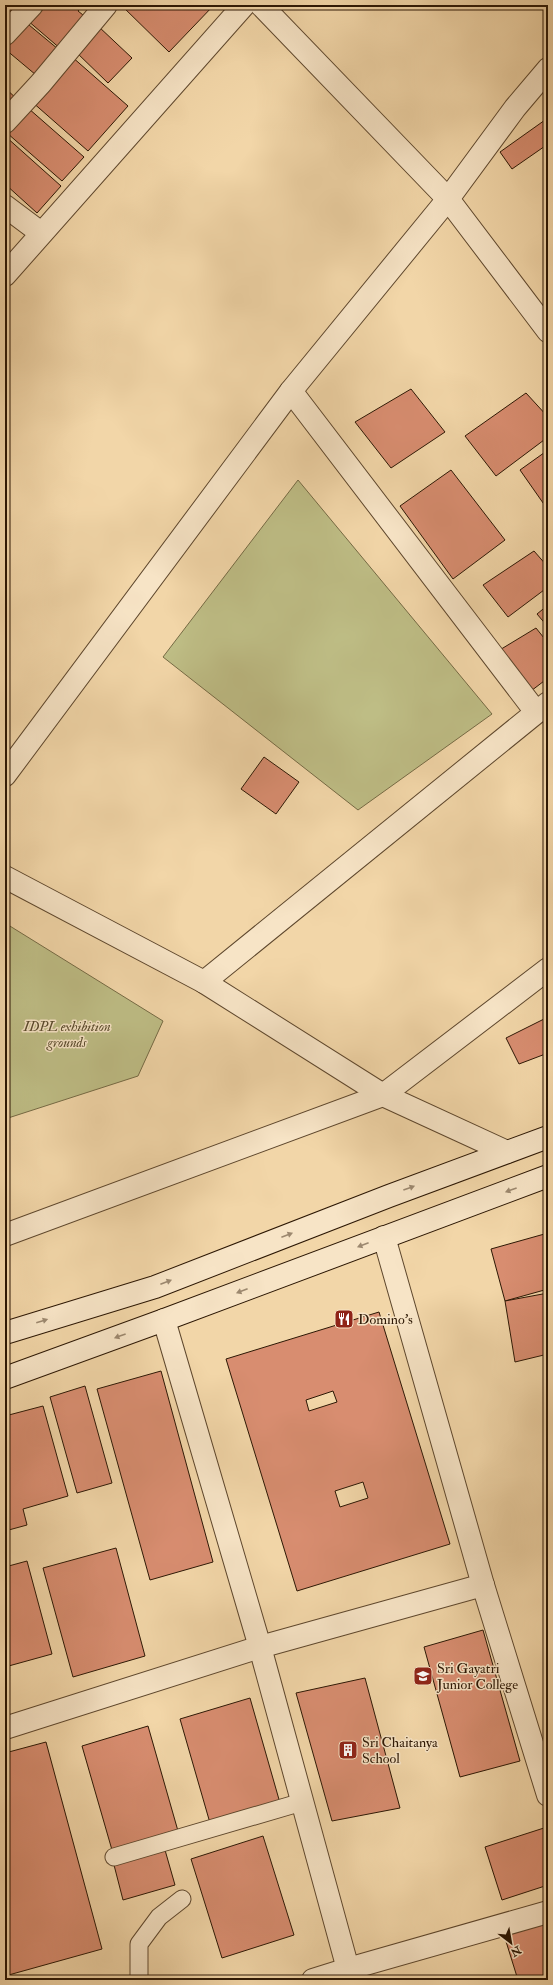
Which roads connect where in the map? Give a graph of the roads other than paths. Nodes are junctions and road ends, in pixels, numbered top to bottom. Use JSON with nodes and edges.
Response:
{"nodes":[{"id":1,"x":32,"y":5,"type":"edge"},
{"id":2,"x":106,"y":5,"type":"edge"},
{"id":3,"x":244,"y":5,"type":"edge"},
{"id":4,"x":261,"y":5,"type":"edge"},
{"id":5,"x":5,"y":34,"type":"edge"},
{"id":6,"x":548,"y":69,"type":"edge"},
{"id":7,"x":5,"y":122,"type":"edge"},
{"id":8,"x":448,"y":199,"type":"junction"},
{"id":9,"x":5,"y":206,"type":"edge"},
{"id":10,"x":42,"y":233,"type":"junction"},
{"id":11,"x":5,"y":275,"type":"edge"},
{"id":12,"x":548,"y":331,"type":"edge"},
{"id":13,"x":292,"y":391,"type":"junction"},
{"id":14,"x":542,"y":708,"type":"edge"},
{"id":15,"x":5,"y":775,"type":"edge"},
{"id":16,"x":5,"y":877,"type":"edge"},
{"id":17,"x":548,"y":969,"type":"edge"},
{"id":18,"x":204,"y":982,"type":"junction"},
{"id":19,"x":383,"y":1095,"type":"junction"},
{"id":20,"x":548,"y":1137,"type":"edge"},
{"id":21,"x":507,"y":1152,"type":"junction"},
{"id":22,"x":548,"y":1176,"type":"edge"},
{"id":23,"x":5,"y":1235,"type":"edge"},
{"id":24,"x":384,"y":1237,"type":"junction"},
{"id":25,"x":164,"y":1320,"type":"junction"},
{"id":26,"x":5,"y":1332,"type":"edge"},
{"id":27,"x":5,"y":1378,"type":"edge"},
{"id":28,"x":483,"y":1585,"type":"junction"},
{"id":29,"x":260,"y":1648,"type":"junction"},
{"id":30,"x":5,"y":1728,"type":"edge"},
{"id":31,"x":548,"y":1795,"type":"edge"},
{"id":32,"x":302,"y":1802,"type":"junction"},
{"id":33,"x":114,"y":1857,"type":"dead end"},
{"id":34,"x":182,"y":1899,"type":"dead end"},
{"id":35,"x":548,"y":1912,"type":"edge"},
{"id":36,"x":350,"y":1975,"type":"edge"},
{"id":37,"x":139,"y":1980,"type":"edge"},
{"id":38,"x":313,"y":1980,"type":"edge"}],
"edges":[{"from":1,"to":5,"type":"street"},
{"from":2,"to":7,"type":"street"},
{"from":3,"to":10,"type":"street"},
{"from":4,"to":8,"type":"street"},
{"from":6,"to":8,"type":"street"},
{"from":8,"to":12,"type":"street"},
{"from":8,"to":13,"type":"street"},
{"from":9,"to":10,"type":"street"},
{"from":10,"to":11,"type":"street"},
{"from":13,"to":14,"type":"street"},
{"from":13,"to":15,"type":"street"},
{"from":14,"to":18,"type":"street"},
{"from":16,"to":18,"type":"street"},
{"from":17,"to":19,"type":"street"},
{"from":18,"to":19,"type":"street"},
{"from":19,"to":21,"type":"street"},
{"from":19,"to":23,"type":"street"},
{"from":20,"to":21,"type":"street"},
{"from":26,"to":21,"type":"street","one_way":true},
{"from":22,"to":24,"type":"street","one_way":true},
{"from":24,"to":25,"type":"street","one_way":true},
{"from":24,"to":28,"type":"street"},
{"from":25,"to":27,"type":"street","one_way":true},
{"from":25,"to":29,"type":"street"},
{"from":28,"to":29,"type":"street"},
{"from":28,"to":31,"type":"street"},
{"from":29,"to":30,"type":"street"},
{"from":29,"to":32,"type":"street"},
{"from":32,"to":33,"type":"lane"},
{"from":32,"to":36,"type":"street"},
{"from":34,"to":37,"type":"lane"},
{"from":35,"to":36,"type":"street"},
{"from":36,"to":38,"type":"street"}]}
